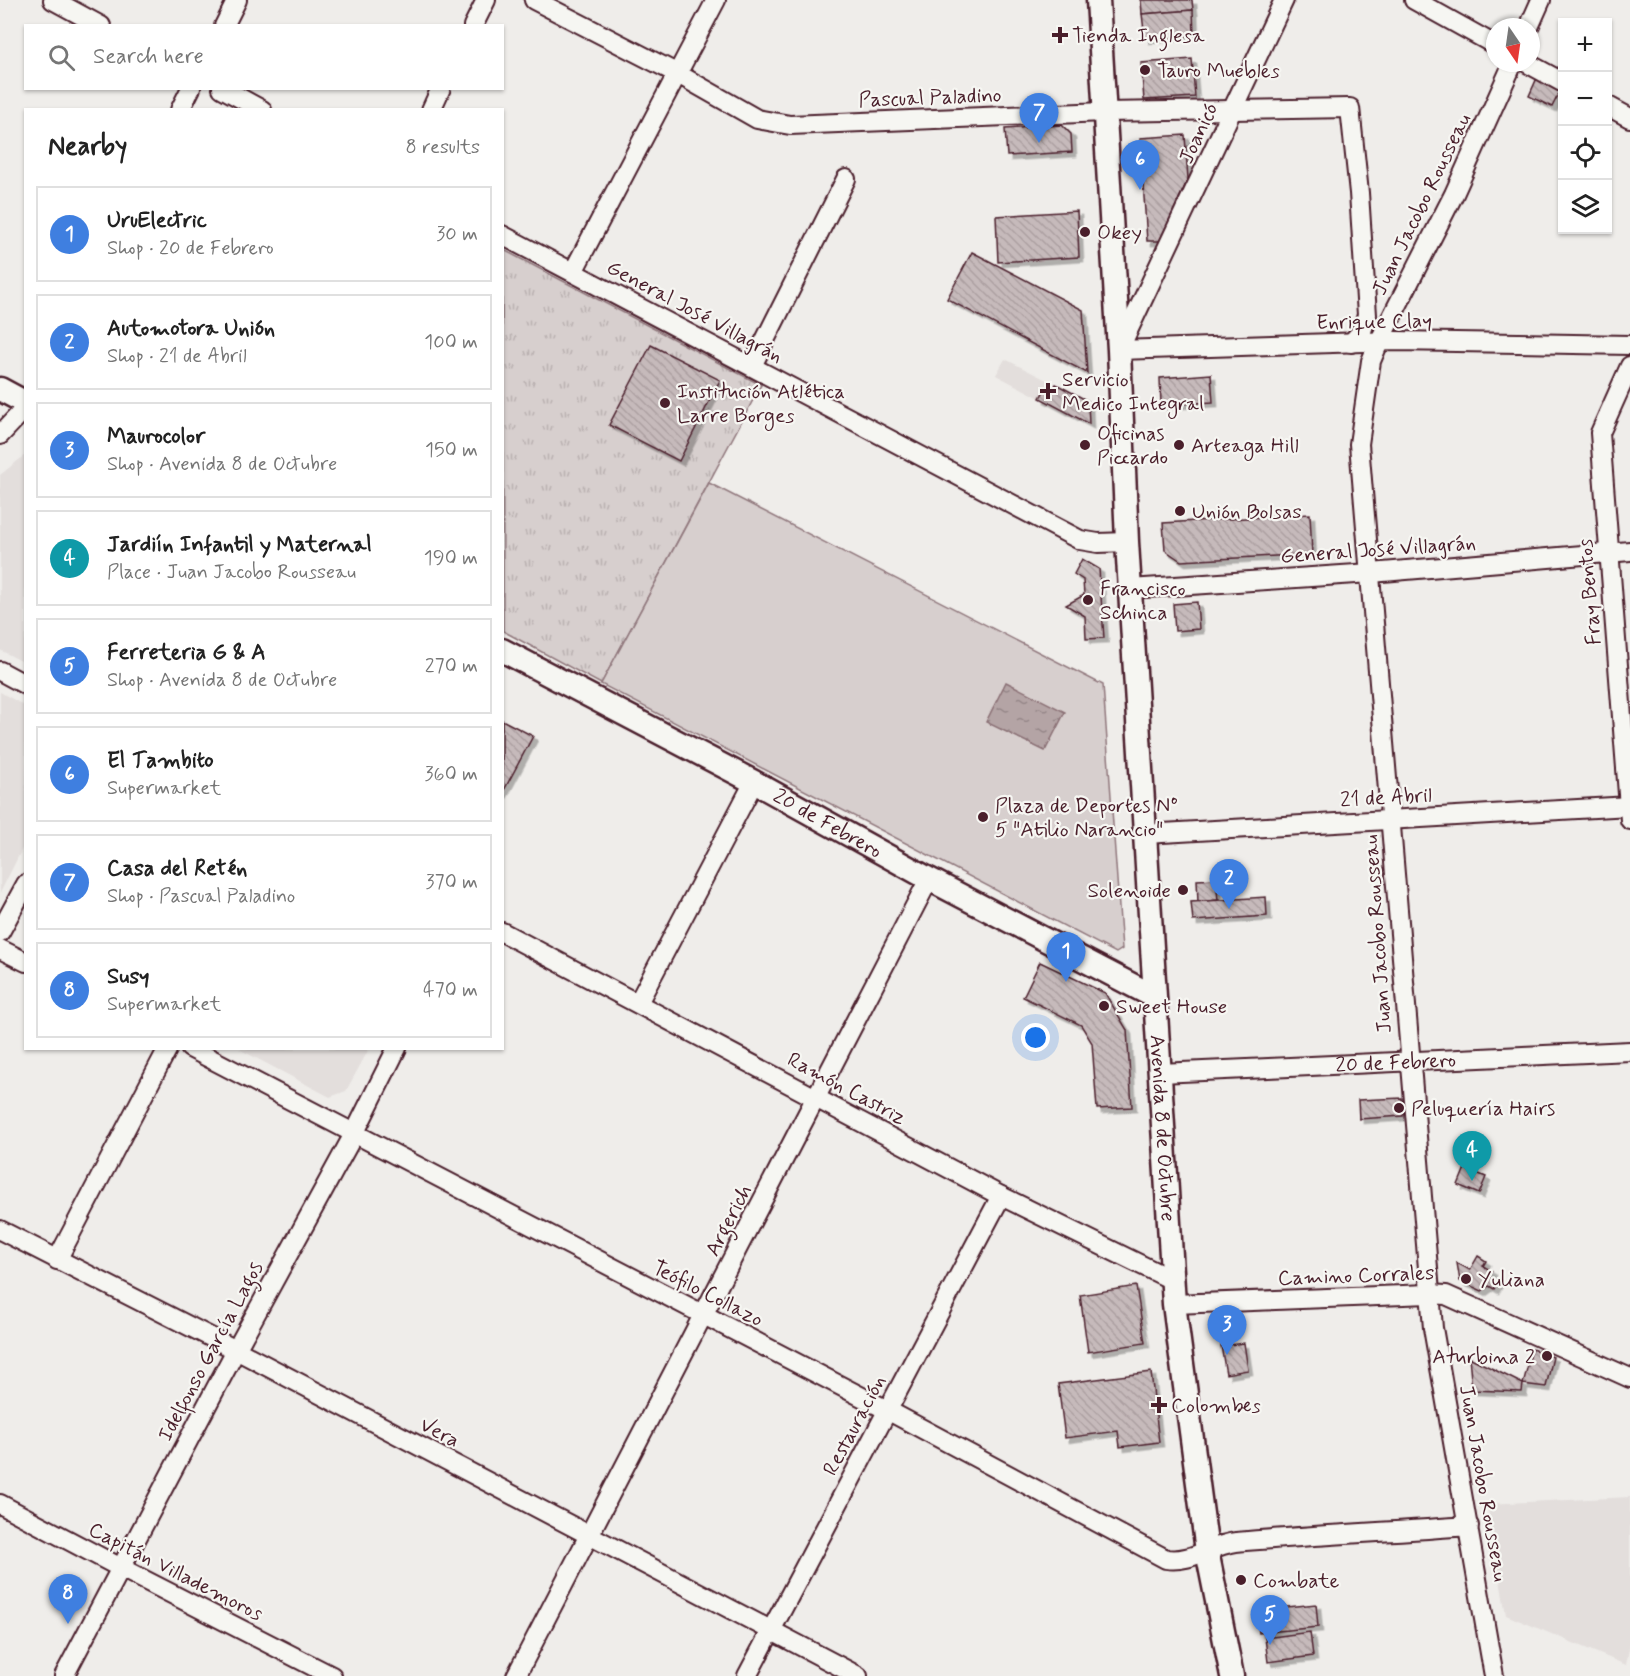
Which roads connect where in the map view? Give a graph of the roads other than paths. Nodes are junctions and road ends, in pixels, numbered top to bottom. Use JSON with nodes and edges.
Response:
{"nodes":[{"id":1,"x":53,"y":0,"type":"edge"},
{"id":2,"x":237,"y":0,"type":"edge"},
{"id":3,"x":486,"y":0,"type":"edge"},
{"id":4,"x":534,"y":0,"type":"edge"},
{"id":5,"x":716,"y":0,"type":"edge"},
{"id":6,"x":1098,"y":0,"type":"edge"},
{"id":7,"x":1284,"y":0,"type":"edge"},
{"id":8,"x":1414,"y":0,"type":"edge"},
{"id":9,"x":1541,"y":0,"type":"edge"},
{"id":10,"x":1533,"y":18,"type":"edge"},
{"id":11,"x":97,"y":24,"type":"edge"},
{"id":12,"x":225,"y":24,"type":"edge"},
{"id":13,"x":474,"y":24,"type":"edge"},
{"id":14,"x":1486,"y":40,"type":"edge"},
{"id":15,"x":1540,"y":70,"type":"edge"},
{"id":16,"x":1509,"y":72,"type":"edge"},
{"id":17,"x":678,"y":74,"type":"junction"},
{"id":18,"x":1558,"y":79,"type":"edge"},
{"id":19,"x":190,"y":90,"type":"edge"},
{"id":20,"x":226,"y":90,"type":"edge"},
{"id":21,"x":440,"y":90,"type":"edge"},
{"id":22,"x":181,"y":108,"type":"edge"},
{"id":23,"x":258,"y":108,"type":"edge"},
{"id":24,"x":432,"y":108,"type":"edge"},
{"id":25,"x":1612,"y":108,"type":"edge"},
{"id":26,"x":1234,"y":110,"type":"junction"},
{"id":27,"x":1104,"y":112,"type":"junction"},
{"id":28,"x":1630,"y":118,"type":"edge"},
{"id":29,"x":846,"y":179,"type":"dead end"},
{"id":30,"x":504,"y":236,"type":"edge"},
{"id":31,"x":573,"y":272,"type":"junction"},
{"id":32,"x":1366,"y":294,"type":"junction"},
{"id":33,"x":1397,"y":304,"type":"junction"},
{"id":34,"x":1387,"y":341,"type":"junction"},
{"id":35,"x":1351,"y":343,"type":"junction"},
{"id":36,"x":1630,"y":345,"type":"edge"},
{"id":37,"x":1119,"y":350,"type":"junction"},
{"id":38,"x":752,"y":366,"type":"junction"},
{"id":39,"x":1630,"y":366,"type":"edge"},
{"id":40,"x":0,"y":389,"type":"edge"},
{"id":41,"x":24,"y":403,"type":"edge"},
{"id":42,"x":24,"y":407,"type":"edge"},
{"id":43,"x":0,"y":435,"type":"edge"},
{"id":44,"x":1127,"y":542,"type":"junction"},
{"id":45,"x":1630,"y":551,"type":"edge"},
{"id":46,"x":1608,"y":553,"type":"junction"},
{"id":47,"x":1371,"y":573,"type":"junction"},
{"id":48,"x":1130,"y":589,"type":"junction"},
{"id":49,"x":504,"y":651,"type":"edge"},
{"id":50,"x":0,"y":672,"type":"edge"},
{"id":51,"x":24,"y":684,"type":"edge"},
{"id":52,"x":754,"y":782,"type":"junction"},
{"id":53,"x":1630,"y":811,"type":"edge"},
{"id":54,"x":1392,"y":820,"type":"junction"},
{"id":55,"x":1145,"y":834,"type":"junction"},
{"id":56,"x":929,"y":879,"type":"junction"},
{"id":57,"x":24,"y":888,"type":"edge"},
{"id":58,"x":0,"y":932,"type":"edge"},
{"id":59,"x":504,"y":933,"type":"edge"},
{"id":60,"x":0,"y":949,"type":"edge"},
{"id":61,"x":24,"y":962,"type":"edge"},
{"id":62,"x":1153,"y":996,"type":"junction"},
{"id":63,"x":638,"y":1003,"type":"junction"},
{"id":64,"x":167,"y":1050,"type":"edge"},
{"id":65,"x":194,"y":1050,"type":"edge"},
{"id":66,"x":396,"y":1050,"type":"edge"},
{"id":67,"x":1630,"y":1051,"type":"edge"},
{"id":68,"x":1409,"y":1062,"type":"junction"},
{"id":69,"x":1160,"y":1073,"type":"junction"},
{"id":70,"x":817,"y":1098,"type":"junction"},
{"id":71,"x":354,"y":1134,"type":"junction"},
{"id":72,"x":1001,"y":1196,"type":"junction"},
{"id":73,"x":0,"y":1230,"type":"edge"},
{"id":74,"x":57,"y":1260,"type":"junction"},
{"id":75,"x":1172,"y":1280,"type":"junction"},
{"id":76,"x":1430,"y":1294,"type":"junction"},
{"id":77,"x":1174,"y":1304,"type":"junction"},
{"id":78,"x":704,"y":1316,"type":"junction"},
{"id":79,"x":236,"y":1350,"type":"junction"},
{"id":80,"x":1630,"y":1378,"type":"edge"},
{"id":81,"x":887,"y":1410,"type":"junction"},
{"id":82,"x":0,"y":1504,"type":"edge"},
{"id":83,"x":1469,"y":1526,"type":"junction"},
{"id":84,"x":590,"y":1536,"type":"junction"},
{"id":85,"x":1207,"y":1551,"type":"junction"},
{"id":86,"x":121,"y":1568,"type":"junction"},
{"id":87,"x":772,"y":1630,"type":"junction"},
{"id":88,"x":64,"y":1676,"type":"edge"},
{"id":89,"x":332,"y":1676,"type":"edge"},
{"id":90,"x":516,"y":1676,"type":"edge"},
{"id":91,"x":747,"y":1676,"type":"edge"},
{"id":92,"x":858,"y":1676,"type":"edge"},
{"id":93,"x":1232,"y":1676,"type":"edge"},
{"id":94,"x":1494,"y":1676,"type":"edge"}],
"edges":[{"from":1,"to":11,"type":"street"},
{"from":2,"to":12,"type":"street"},
{"from":3,"to":13,"type":"street"},
{"from":4,"to":17,"type":"street"},
{"from":5,"to":17,"type":"street"},
{"from":6,"to":27,"type":"main road","name":"Avenida 8 de Octubre"},
{"from":7,"to":26,"type":"street","name":"Joanicó"},
{"from":8,"to":14,"type":"street"},
{"from":9,"to":10,"type":"street"},
{"from":15,"to":18,"type":"street"},
{"from":16,"to":33,"type":"street","name":"Juan Jacobo Rousseau"},
{"from":17,"to":27,"type":"street","name":"Pascual Paladino"},
{"from":17,"to":31,"type":"street"},
{"from":19,"to":22,"type":"street"},
{"from":20,"to":23,"type":"street"},
{"from":21,"to":24,"type":"street"},
{"from":25,"to":28,"type":"street"},
{"from":26,"to":27,"type":"street","name":"Pascual Paladino"},
{"from":26,"to":32,"type":"street","name":"Pascual Paladino"},
{"from":26,"to":37,"type":"street","name":"Joanicó"},
{"from":27,"to":37,"type":"main road","name":"Avenida 8 de Octubre"},
{"from":29,"to":38,"type":"street"},
{"from":30,"to":31,"type":"street","name":"General José Villagrán"},
{"from":31,"to":38,"type":"street","name":"General José Villagrán"},
{"from":32,"to":33,"type":"street"},
{"from":32,"to":35,"type":"street","name":"Pascual Paladino"},
{"from":33,"to":34,"type":"street","name":"Juan Jacobo Rousseau"},
{"from":34,"to":35,"type":"street","name":"Enrique Clay"},
{"from":34,"to":36,"type":"street","name":"Enrique Clay"},
{"from":34,"to":47,"type":"street","name":"Juan Jacobo Rousseau"},
{"from":35,"to":37,"type":"street","name":"Enrique Clay"},
{"from":37,"to":44,"type":"main road","name":"Avenida 8 de Octubre"},
{"from":38,"to":44,"type":"street","name":"General José Villagrán"},
{"from":39,"to":46,"type":"street","name":"Fray Bentos"},
{"from":40,"to":41,"type":"main road"},
{"from":42,"to":43,"type":"street"},
{"from":44,"to":48,"type":"main road","name":"Avenida 8 de Octubre"},
{"from":45,"to":46,"type":"street","name":"General José Villagrán"},
{"from":46,"to":47,"type":"street","name":"General José Villagrán"},
{"from":46,"to":53,"type":"street","name":"Fray Bentos"},
{"from":47,"to":48,"type":"street","name":"General José Villagrán"},
{"from":47,"to":54,"type":"street","name":"Juan Jacobo Rousseau"},
{"from":48,"to":55,"type":"main road","name":"Avenida 8 de Octubre"},
{"from":49,"to":52,"type":"main road","name":"20 de Febrero"},
{"from":50,"to":51,"type":"street"},
{"from":52,"to":56,"type":"main road","name":"20 de Febrero"},
{"from":52,"to":63,"type":"street"},
{"from":53,"to":54,"type":"street","name":"21 de Abril"},
{"from":54,"to":55,"type":"street","name":"21 de Abril"},
{"from":54,"to":68,"type":"street","name":"Juan Jacobo Rousseau"},
{"from":55,"to":62,"type":"main road","name":"Avenida 8 de Octubre"},
{"from":56,"to":62,"type":"main road","name":"20 de Febrero"},
{"from":56,"to":70,"type":"street","name":"Argerich"},
{"from":57,"to":58,"type":"street"},
{"from":59,"to":63,"type":"street","name":"Ramón Castriz"},
{"from":60,"to":61,"type":"street"},
{"from":62,"to":69,"type":"main road","name":"Avenida 8 de Octubre"},
{"from":63,"to":70,"type":"street","name":"Ramón Castriz"},
{"from":64,"to":74,"type":"street"},
{"from":65,"to":71,"type":"street","name":"Teófilo Collazo"},
{"from":66,"to":71,"type":"street","name":"Idelfonso García Lagos"},
{"from":67,"to":68,"type":"street","name":"20 de Febrero"},
{"from":68,"to":69,"type":"street","name":"20 de Febrero"},
{"from":68,"to":76,"type":"street","name":"Juan Jacobo Rousseau"},
{"from":69,"to":75,"type":"main road","name":"Avenida 8 de Octubre"},
{"from":70,"to":72,"type":"street","name":"Ramón Castriz"},
{"from":70,"to":78,"type":"street","name":"Argerich"},
{"from":71,"to":78,"type":"street","name":"Teófilo Collazo"},
{"from":71,"to":79,"type":"street","name":"Idelfonso García Lagos"},
{"from":72,"to":75,"type":"street","name":"Ramón Castriz"},
{"from":72,"to":81,"type":"street","name":"Restauración"},
{"from":73,"to":74,"type":"street","name":"Vera"},
{"from":74,"to":79,"type":"street","name":"Vera"},
{"from":75,"to":77,"type":"main road","name":"Avenida 8 de Octubre"},
{"from":76,"to":77,"type":"street","name":"Camino Corrales"},
{"from":76,"to":80,"type":"street","name":"Camino Corrales"},
{"from":76,"to":83,"type":"street","name":"Juan Jacobo Rousseau"},
{"from":77,"to":85,"type":"main road","name":"Avenida 8 de Octubre"},
{"from":78,"to":81,"type":"street","name":"Teófilo Collazo"},
{"from":78,"to":84,"type":"street","name":"Argerich"},
{"from":79,"to":84,"type":"street","name":"Vera"},
{"from":79,"to":86,"type":"street","name":"Idelfonso García Lagos"},
{"from":81,"to":85,"type":"street","name":"Teófilo Collazo"},
{"from":81,"to":87,"type":"street","name":"Restauración"},
{"from":82,"to":86,"type":"street","name":"Capitán Villademoros"},
{"from":83,"to":85,"type":"street","name":"Teófilo Collazo"},
{"from":83,"to":94,"type":"street","name":"Juan Jacobo Rousseau"},
{"from":84,"to":87,"type":"street","name":"Vera"},
{"from":84,"to":90,"type":"street","name":"Argerich"},
{"from":85,"to":93,"type":"main road","name":"Avenida 8 de Octubre"},
{"from":86,"to":88,"type":"street","name":"Idelfonso García Lagos"},
{"from":86,"to":89,"type":"street","name":"Capitán Villademoros"},
{"from":87,"to":91,"type":"street","name":"Restauración"},
{"from":87,"to":92,"type":"street","name":"Vera"}]}
